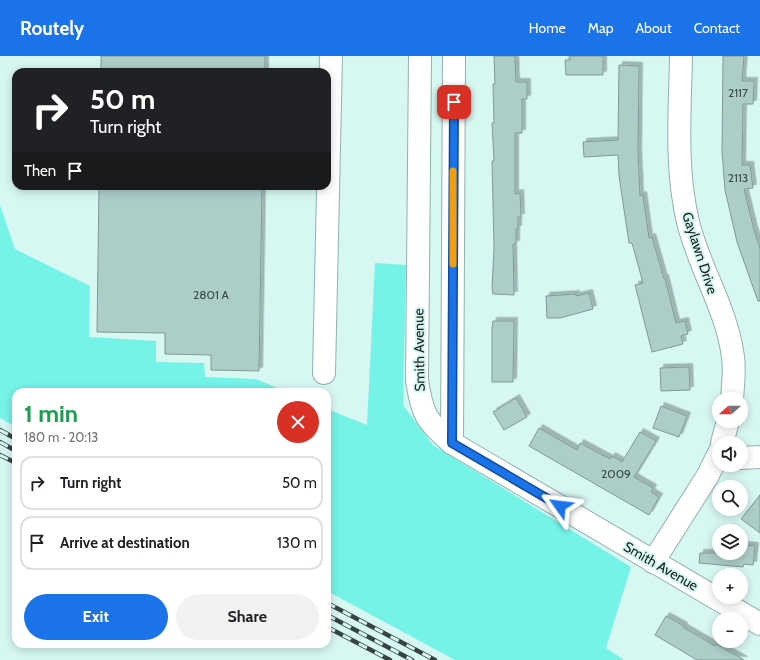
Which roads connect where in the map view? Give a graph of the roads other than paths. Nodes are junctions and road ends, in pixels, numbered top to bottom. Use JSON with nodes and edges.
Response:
{"nodes":[{"id":1,"x":331,"y":56,"type":"edge"},
{"id":2,"x":420,"y":56,"type":"edge"},
{"id":3,"x":454,"y":56,"type":"edge"},
{"id":4,"x":681,"y":56,"type":"edge"},
{"id":5,"x":331,"y":68,"type":"edge"},
{"id":6,"x":328,"y":190,"type":"edge"},
{"id":7,"x":324,"y":373,"type":"dead end"},
{"id":8,"x":732,"y":392,"type":"edge"},
{"id":9,"x":452,"y":443,"type":"junction"},
{"id":10,"x":748,"y":458,"type":"edge"},
{"id":11,"x":760,"y":458,"type":"edge"},
{"id":12,"x":712,"y":465,"type":"edge"},
{"id":13,"x":653,"y":562,"type":"junction"},
{"id":14,"x":760,"y":624,"type":"edge"}],
"edges":[{"from":1,"to":5,"type":"street"},
{"from":2,"to":9,"type":"street","name":"Smith Avenue"},
{"from":3,"to":9,"type":"street"},
{"from":4,"to":8,"type":"street","name":"Gaylawn Drive"},
{"from":6,"to":7,"type":"street"},
{"from":9,"to":13,"type":"street","name":"Smith Avenue"},
{"from":10,"to":11,"type":"street"},
{"from":12,"to":13,"type":"street"},
{"from":13,"to":14,"type":"street","name":"Smith Avenue"}]}
